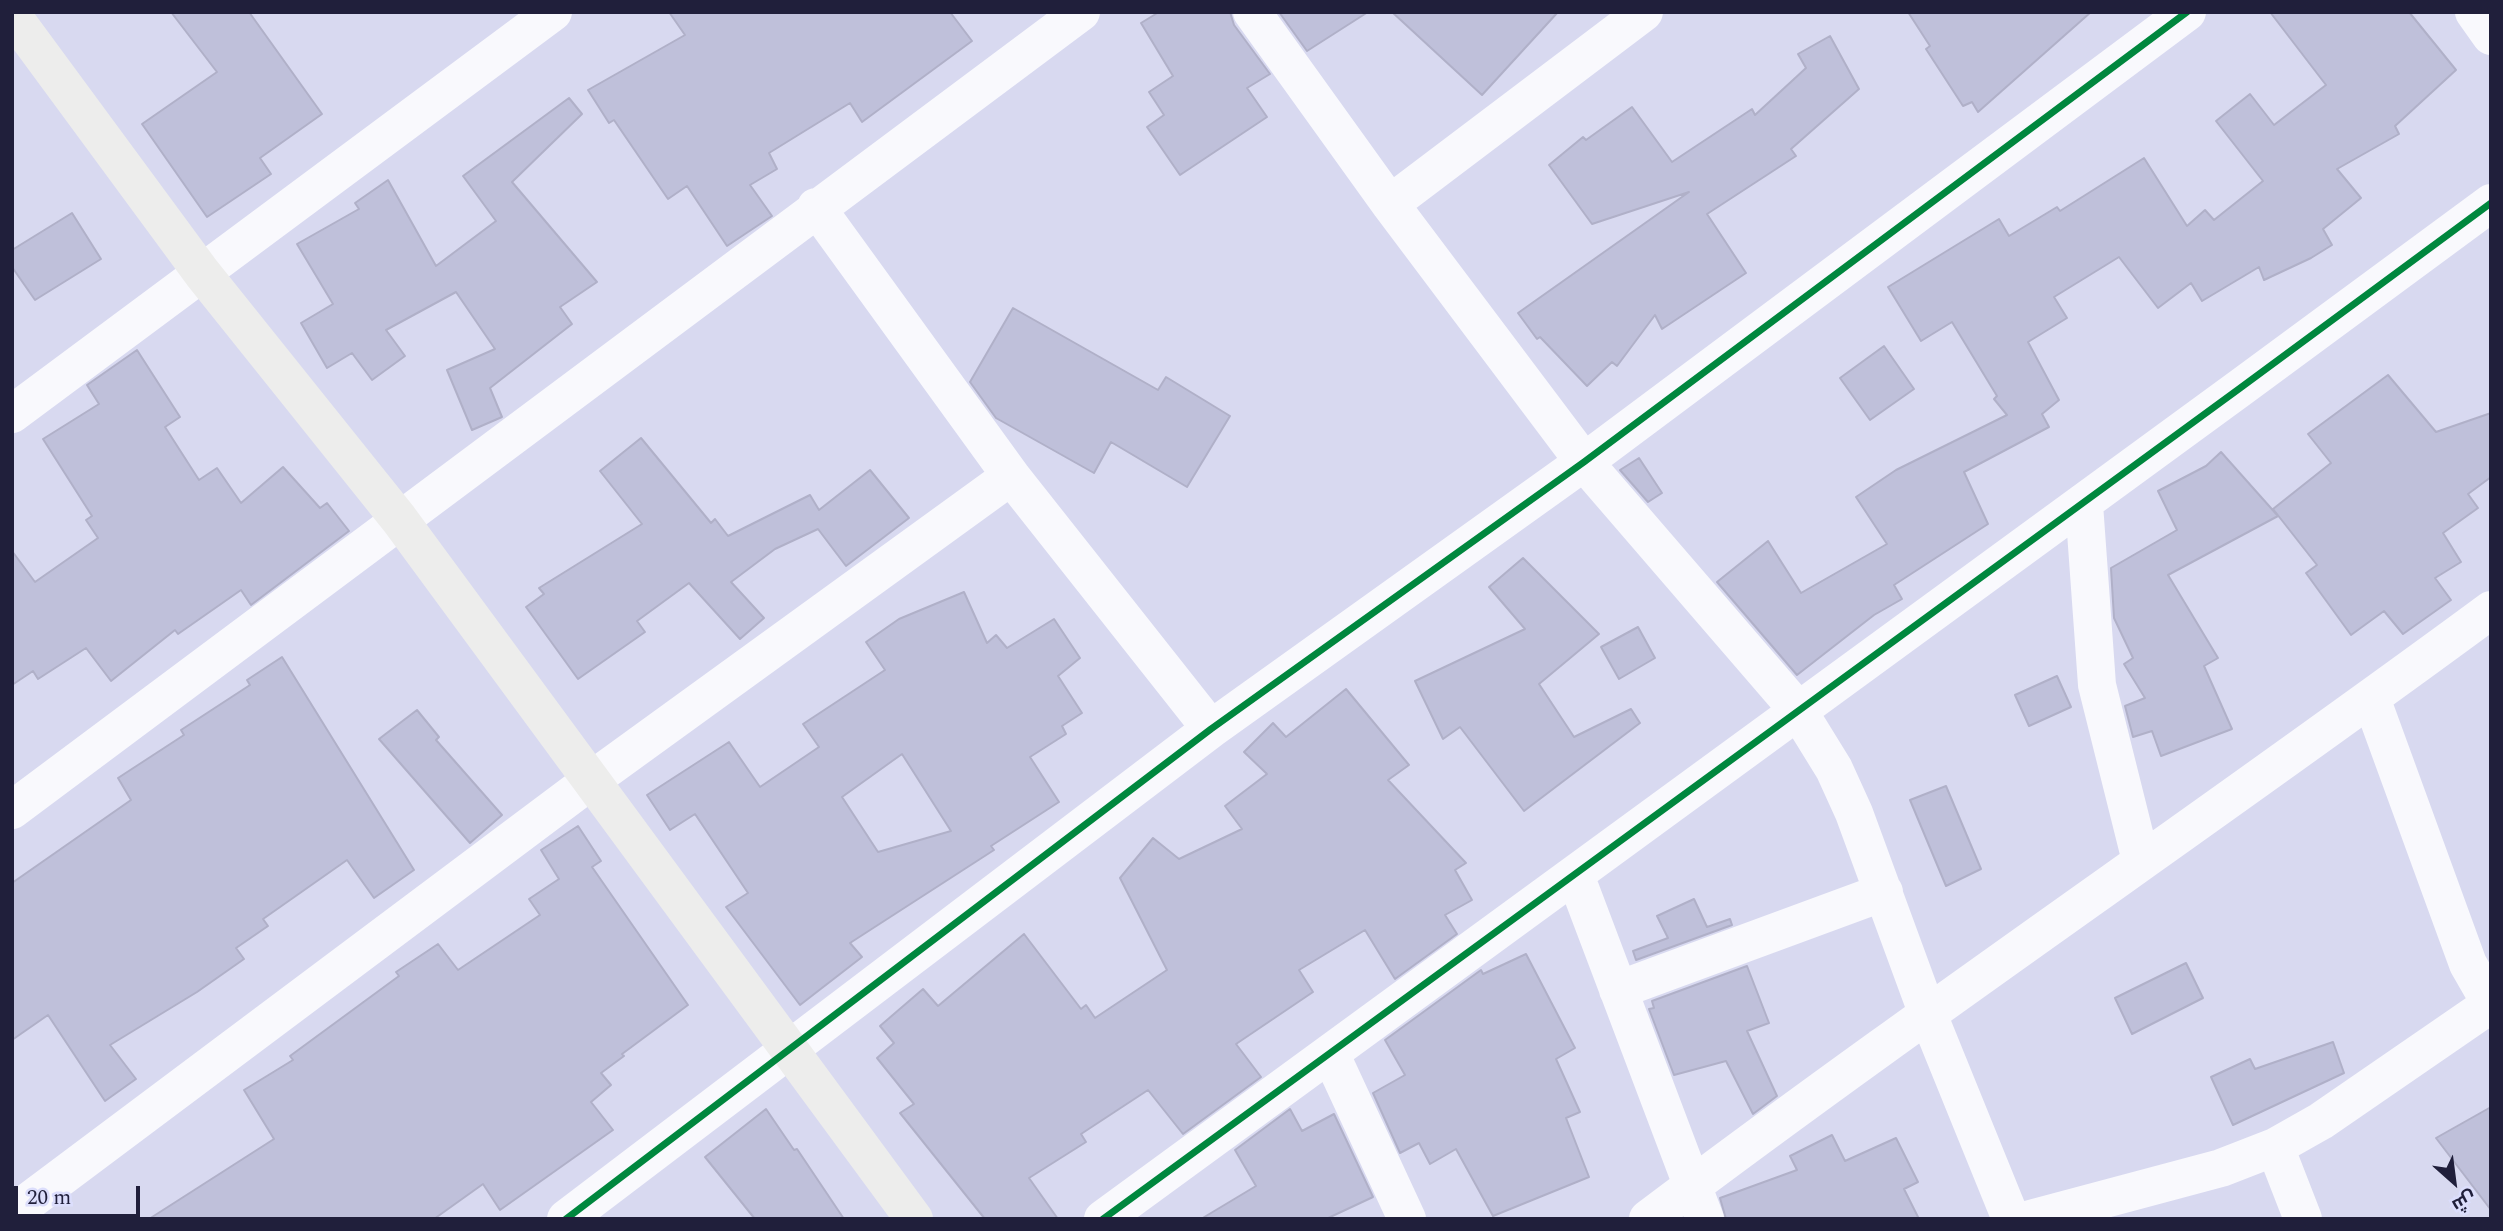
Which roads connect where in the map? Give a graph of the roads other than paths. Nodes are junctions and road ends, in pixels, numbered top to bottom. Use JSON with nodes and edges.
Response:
{"nodes":[{"id":1,"x":553,"y":12,"type":"edge"},
{"id":2,"x":1081,"y":12,"type":"edge"},
{"id":3,"x":1252,"y":12,"type":"edge"},
{"id":4,"x":1644,"y":12,"type":"edge"},
{"id":5,"x":2187,"y":12,"type":"edge"},
{"id":6,"x":2474,"y":12,"type":"edge"},
{"id":7,"x":12,"y":15,"type":"edge"},
{"id":8,"x":2491,"y":36,"type":"edge"},
{"id":9,"x":2491,"y":203,"type":"edge"},
{"id":10,"x":1390,"y":204,"type":"junction"},
{"id":11,"x":816,"y":207,"type":"junction"},
{"id":12,"x":202,"y":274,"type":"junction"},
{"id":13,"x":12,"y":414,"type":"edge"},
{"id":14,"x":1584,"y":462,"type":"junction"},
{"id":15,"x":1011,"y":476,"type":"junction"},
{"id":16,"x":2084,"y":504,"type":"junction"},
{"id":17,"x":398,"y":519,"type":"junction"},
{"id":18,"x":2491,"y":610,"type":"edge"},
{"id":19,"x":2371,"y":698,"type":"junction"},
{"id":20,"x":1797,"y":709,"type":"junction"},
{"id":21,"x":1211,"y":729,"type":"junction"},
{"id":22,"x":593,"y":779,"type":"junction"},
{"id":23,"x":12,"y":810,"type":"edge"},
{"id":24,"x":2141,"y":861,"type":"junction"},
{"id":25,"x":1575,"y":875,"type":"junction"},
{"id":26,"x":1884,"y":892,"type":"junction"},
{"id":27,"x":1618,"y":990,"type":"junction"},
{"id":28,"x":2491,"y":1004,"type":"edge"},
{"id":29,"x":1927,"y":1012,"type":"junction"},
{"id":30,"x":790,"y":1052,"type":"junction"},
{"id":31,"x":1330,"y":1053,"type":"junction"},
{"id":32,"x":2275,"y":1147,"type":"junction"},
{"id":33,"x":1699,"y":1202,"type":"edge"},
{"id":34,"x":12,"y":1214,"type":"edge"},
{"id":35,"x":566,"y":1219,"type":"edge"},
{"id":36,"x":915,"y":1219,"type":"edge"},
{"id":37,"x":1103,"y":1219,"type":"edge"},
{"id":38,"x":1407,"y":1219,"type":"edge"},
{"id":39,"x":1648,"y":1219,"type":"edge"},
{"id":40,"x":2011,"y":1219,"type":"edge"},
{"id":41,"x":2030,"y":1219,"type":"edge"},
{"id":42,"x":2303,"y":1219,"type":"edge"}],
"edges":[{"from":1,"to":12,"type":"street"},
{"from":2,"to":11,"type":"street"},
{"from":3,"to":10,"type":"street"},
{"from":4,"to":10,"type":"street"},
{"from":5,"to":14,"type":"street"},
{"from":6,"to":8,"type":"street"},
{"from":7,"to":12,"type":"street"},
{"from":9,"to":16,"type":"street"},
{"from":10,"to":14,"type":"street"},
{"from":11,"to":15,"type":"street"},
{"from":11,"to":17,"type":"street"},
{"from":12,"to":13,"type":"street"},
{"from":12,"to":17,"type":"street"},
{"from":14,"to":20,"type":"street"},
{"from":14,"to":21,"type":"street"},
{"from":15,"to":21,"type":"street"},
{"from":15,"to":22,"type":"street"},
{"from":16,"to":20,"type":"street"},
{"from":16,"to":24,"type":"street"},
{"from":17,"to":22,"type":"street"},
{"from":17,"to":23,"type":"street"},
{"from":18,"to":19,"type":"street"},
{"from":19,"to":24,"type":"street"},
{"from":19,"to":28,"type":"street"},
{"from":20,"to":25,"type":"street"},
{"from":20,"to":26,"type":"street"},
{"from":21,"to":30,"type":"street"},
{"from":22,"to":30,"type":"street"},
{"from":22,"to":34,"type":"street"},
{"from":24,"to":29,"type":"street"},
{"from":25,"to":27,"type":"street"},
{"from":25,"to":31,"type":"street"},
{"from":26,"to":27,"type":"street"},
{"from":26,"to":29,"type":"street"},
{"from":27,"to":33,"type":"street"},
{"from":28,"to":32,"type":"street"},
{"from":29,"to":33,"type":"street"},
{"from":29,"to":40,"type":"street"},
{"from":30,"to":35,"type":"street"},
{"from":30,"to":36,"type":"street"},
{"from":31,"to":37,"type":"street"},
{"from":31,"to":38,"type":"street"},
{"from":32,"to":41,"type":"street"},
{"from":32,"to":42,"type":"street"},
{"from":33,"to":39,"type":"street"}]}
